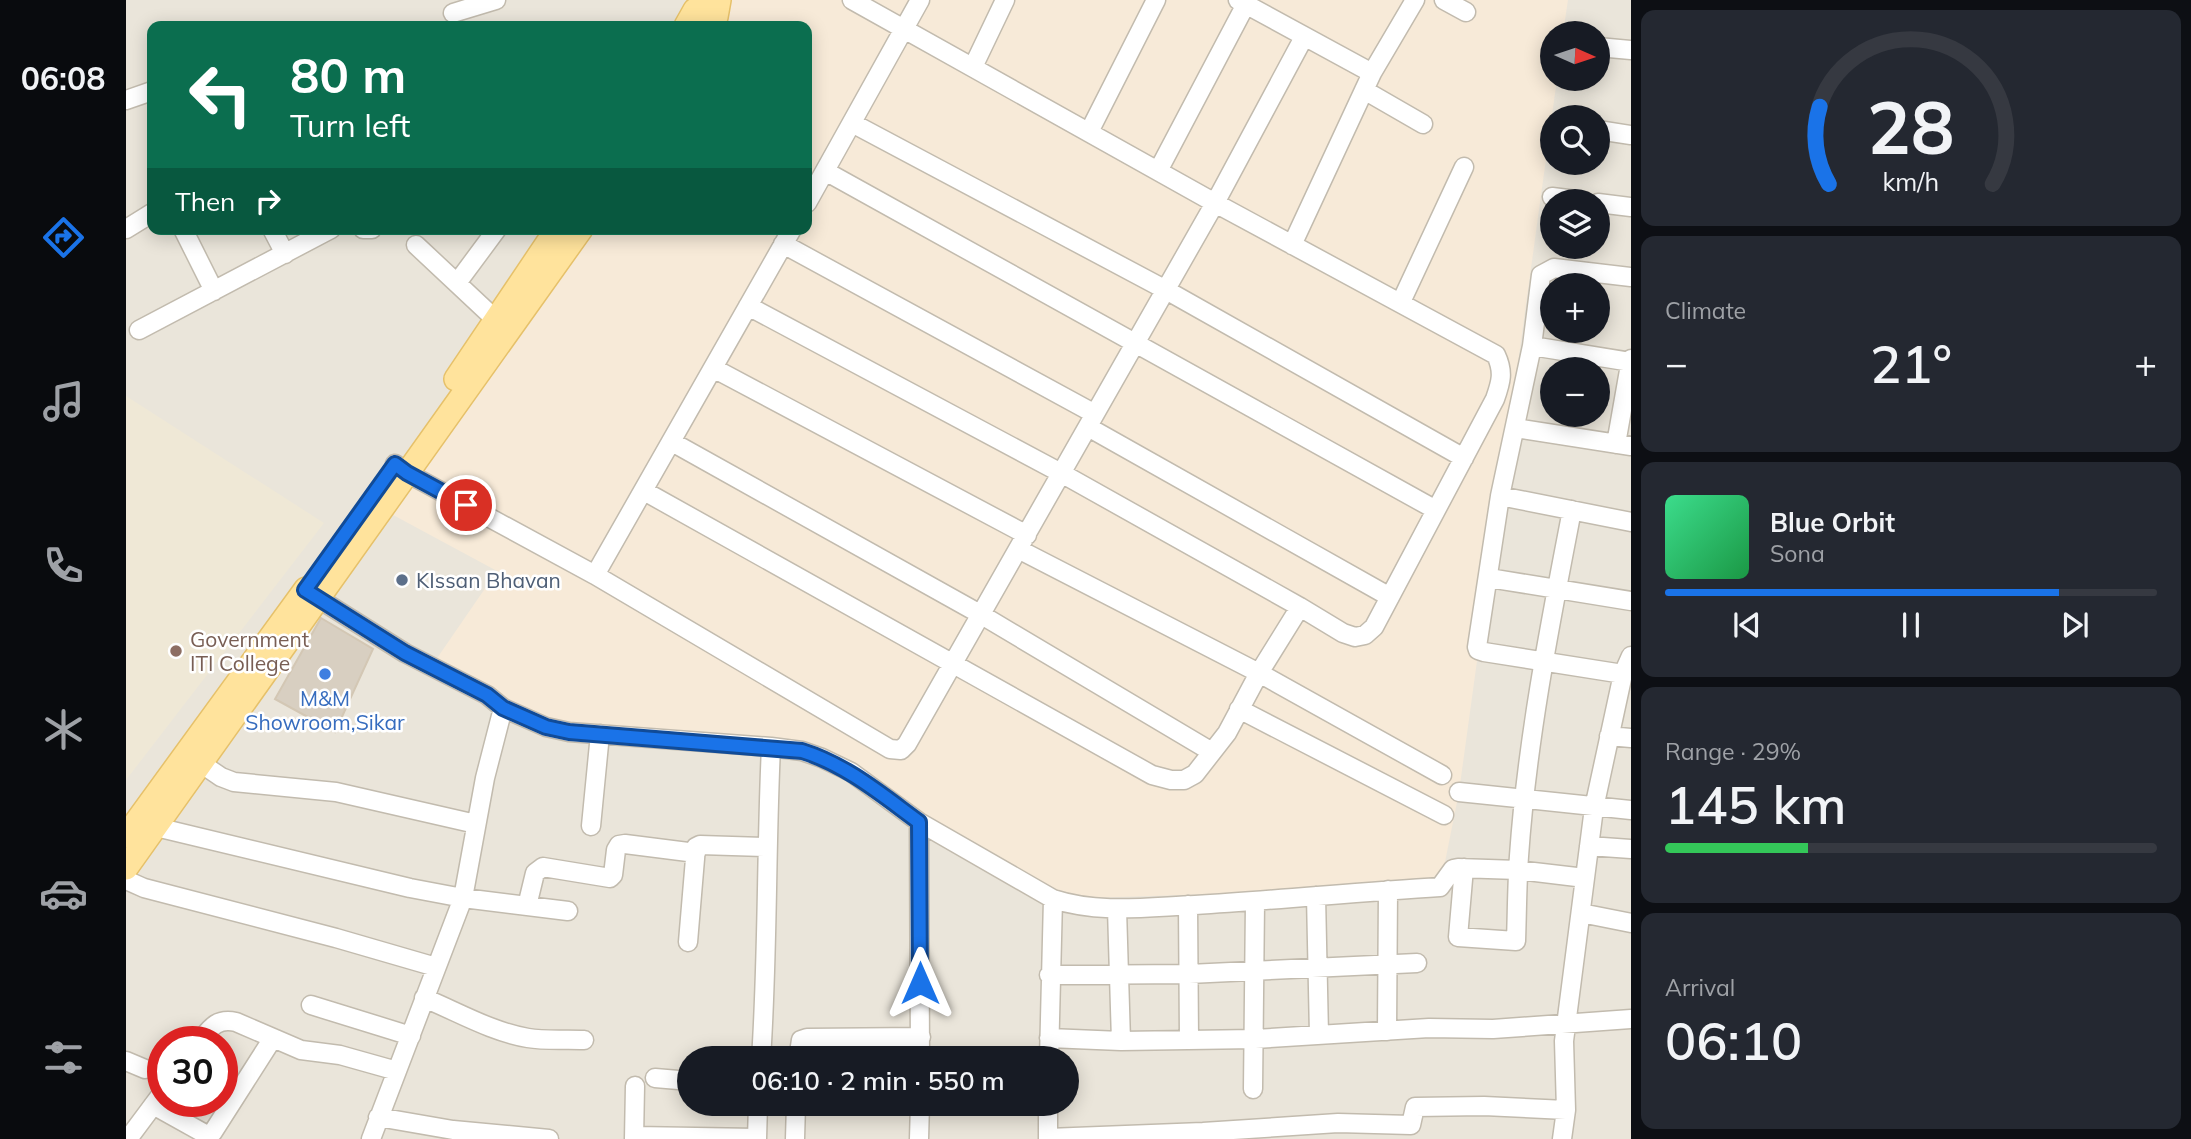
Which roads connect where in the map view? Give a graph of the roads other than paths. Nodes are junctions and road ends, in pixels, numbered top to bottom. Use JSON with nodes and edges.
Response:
{"nodes":[{"id":1,"x":496,"y":0,"type":"edge"},
{"id":2,"x":711,"y":0,"type":"edge"},
{"id":3,"x":719,"y":0,"type":"edge"},
{"id":4,"x":852,"y":0,"type":"edge"},
{"id":5,"x":920,"y":0,"type":"edge"},
{"id":6,"x":1005,"y":0,"type":"edge"},
{"id":7,"x":1156,"y":0,"type":"edge"},
{"id":8,"x":1415,"y":0,"type":"edge"},
{"id":9,"x":1444,"y":0,"type":"edge"},
{"id":10,"x":1242,"y":2,"type":"edge"},
{"id":11,"x":1466,"y":12,"type":"dead end"},
{"id":12,"x":453,"y":18,"type":"edge"},
{"id":13,"x":689,"y":21,"type":"edge"},
{"id":14,"x":713,"y":21,"type":"edge"},
{"id":15,"x":906,"y":29,"type":"junction"},
{"id":16,"x":1304,"y":37,"type":"junction"},
{"id":17,"x":1610,"y":48,"type":"edge"},
{"id":18,"x":1631,"y":50,"type":"edge"},
{"id":19,"x":973,"y":67,"type":"junction"},
{"id":20,"x":1372,"y":73,"type":"junction"},
{"id":21,"x":1364,"y":90,"type":"junction"},
{"id":22,"x":147,"y":93,"type":"edge"},
{"id":23,"x":126,"y":100,"type":"edge"},
{"id":24,"x":852,"y":123,"type":"junction"},
{"id":25,"x":1423,"y":124,"type":"dead end"},
{"id":26,"x":1089,"y":132,"type":"junction"},
{"id":27,"x":1610,"y":132,"type":"edge"},
{"id":28,"x":1631,"y":135,"type":"edge"},
{"id":29,"x":1464,"y":167,"type":"dead end"},
{"id":30,"x":825,"y":171,"type":"junction"},
{"id":31,"x":1158,"y":171,"type":"junction"},
{"id":32,"x":812,"y":194,"type":"edge"},
{"id":33,"x":1215,"y":203,"type":"junction"},
{"id":34,"x":1610,"y":204,"type":"edge"},
{"id":35,"x":1631,"y":207,"type":"edge"},
{"id":36,"x":147,"y":216,"type":"edge"},
{"id":37,"x":126,"y":229,"type":"edge"},
{"id":38,"x":186,"y":235,"type":"edge"},
{"id":39,"x":274,"y":235,"type":"edge"},
{"id":40,"x":320,"y":235,"type":"edge"},
{"id":41,"x":493,"y":235,"type":"edge"},
{"id":42,"x":553,"y":235,"type":"edge"},
{"id":43,"x":576,"y":235,"type":"edge"},
{"id":44,"x":788,"y":237,"type":"edge"},
{"id":45,"x":416,"y":245,"type":"dead end"},
{"id":46,"x":1292,"y":245,"type":"junction"},
{"id":47,"x":285,"y":254,"type":"junction"},
{"id":48,"x":1631,"y":278,"type":"edge"},
{"id":49,"x":457,"y":283,"type":"junction"},
{"id":50,"x":1166,"y":290,"type":"junction"},
{"id":51,"x":214,"y":291,"type":"junction"},
{"id":52,"x":1401,"y":302,"type":"junction"},
{"id":53,"x":748,"y":306,"type":"junction"},
{"id":54,"x":495,"y":319,"type":"junction"},
{"id":55,"x":139,"y":330,"type":"dead end"},
{"id":56,"x":1136,"y":343,"type":"junction"},
{"id":57,"x":1532,"y":346,"type":"junction"},
{"id":58,"x":1631,"y":361,"type":"edge"},
{"id":59,"x":713,"y":368,"type":"junction"},
{"id":60,"x":1092,"y":420,"type":"junction"},
{"id":61,"x":1515,"y":429,"type":"junction"},
{"id":62,"x":672,"y":442,"type":"junction"},
{"id":63,"x":1624,"y":445,"type":"edge"},
{"id":64,"x":1464,"y":458,"type":"junction"},
{"id":65,"x":401,"y":469,"type":"junction"},
{"id":66,"x":1061,"y":473,"type":"junction"},
{"id":67,"x":644,"y":491,"type":"junction"},
{"id":68,"x":1500,"y":496,"type":"junction"},
{"id":69,"x":1436,"y":510,"type":"junction"},
{"id":70,"x":1572,"y":510,"type":"junction"},
{"id":71,"x":1631,"y":522,"type":"edge"},
{"id":72,"x":1022,"y":542,"type":"junction"},
{"id":73,"x":595,"y":575,"type":"junction"},
{"id":74,"x":1489,"y":578,"type":"junction"},
{"id":75,"x":1557,"y":589,"type":"junction"},
{"id":76,"x":312,"y":595,"type":"junction"},
{"id":77,"x":1390,"y":597,"type":"junction"},
{"id":78,"x":1631,"y":601,"type":"edge"},
{"id":79,"x":1300,"y":607,"type":"junction"},
{"id":80,"x":981,"y":614,"type":"junction"},
{"id":81,"x":1631,"y":656,"type":"edge"},
{"id":82,"x":1545,"y":662,"type":"junction"},
{"id":83,"x":953,"y":664,"type":"junction"},
{"id":84,"x":1259,"y":673,"type":"junction"},
{"id":85,"x":1623,"y":674,"type":"junction"},
{"id":86,"x":503,"y":708,"type":"junction"},
{"id":87,"x":1240,"y":709,"type":"junction"},
{"id":88,"x":600,"y":734,"type":"junction"},
{"id":89,"x":1609,"y":736,"type":"junction"},
{"id":90,"x":1631,"y":738,"type":"edge"},
{"id":91,"x":771,"y":747,"type":"junction"},
{"id":92,"x":1212,"y":752,"type":"junction"},
{"id":93,"x":202,"y":764,"type":"junction"},
{"id":94,"x":1442,"y":775,"type":"dead end"},
{"id":95,"x":1460,"y":792,"type":"dead end"},
{"id":96,"x":1524,"y":800,"type":"junction"},
{"id":97,"x":1594,"y":808,"type":"junction"},
{"id":98,"x":1631,"y":810,"type":"edge"},
{"id":99,"x":1444,"y":815,"type":"dead end"},
{"id":100,"x":919,"y":822,"type":"junction"},
{"id":101,"x":476,"y":824,"type":"junction"},
{"id":102,"x":591,"y":826,"type":"dead end"},
{"id":103,"x":156,"y":827,"type":"junction"},
{"id":104,"x":126,"y":836,"type":"edge"},
{"id":105,"x":1589,"y":846,"type":"junction"},
{"id":106,"x":767,"y":847,"type":"junction"},
{"id":107,"x":1631,"y":849,"type":"edge"},
{"id":108,"x":695,"y":853,"type":"junction"},
{"id":109,"x":126,"y":868,"type":"edge"},
{"id":110,"x":1464,"y":868,"type":"junction"},
{"id":111,"x":1518,"y":870,"type":"junction"},
{"id":112,"x":1585,"y":878,"type":"junction"},
{"id":113,"x":126,"y":880,"type":"edge"},
{"id":114,"x":1388,"y":890,"type":"junction"},
{"id":115,"x":1316,"y":896,"type":"junction"},
{"id":116,"x":463,"y":898,"type":"junction"},
{"id":117,"x":1053,"y":899,"type":"junction"},
{"id":118,"x":1255,"y":902,"type":"junction"},
{"id":119,"x":1188,"y":905,"type":"junction"},
{"id":120,"x":527,"y":906,"type":"junction"},
{"id":121,"x":1117,"y":909,"type":"junction"},
{"id":122,"x":568,"y":911,"type":"dead end"},
{"id":123,"x":1581,"y":913,"type":"junction"},
{"id":124,"x":1631,"y":923,"type":"edge"},
{"id":125,"x":688,"y":942,"type":"dead end"},
{"id":126,"x":1417,"y":963,"type":"dead end"},
{"id":127,"x":1388,"y":964,"type":"junction"},
{"id":128,"x":436,"y":967,"type":"junction"},
{"id":129,"x":1318,"y":968,"type":"junction"},
{"id":130,"x":1255,"y":971,"type":"junction"},
{"id":131,"x":1189,"y":974,"type":"junction"},
{"id":132,"x":1049,"y":975,"type":"junction"},
{"id":133,"x":1119,"y":975,"type":"junction"},
{"id":134,"x":424,"y":998,"type":"junction"},
{"id":135,"x":311,"y":1005,"type":"dead end"},
{"id":136,"x":1631,"y":1018,"type":"edge"},
{"id":137,"x":1567,"y":1023,"type":"junction"},
{"id":138,"x":212,"y":1026,"type":"edge"},
{"id":139,"x":1387,"y":1031,"type":"junction"},
{"id":140,"x":1318,"y":1035,"type":"junction"},
{"id":141,"x":411,"y":1036,"type":"junction"},
{"id":142,"x":921,"y":1037,"type":"junction"},
{"id":143,"x":273,"y":1038,"type":"junction"},
{"id":144,"x":1049,"y":1038,"type":"junction"},
{"id":145,"x":1255,"y":1039,"type":"junction"},
{"id":146,"x":584,"y":1040,"type":"dead end"},
{"id":147,"x":1121,"y":1041,"type":"junction"},
{"id":148,"x":1189,"y":1041,"type":"junction"},
{"id":149,"x":762,"y":1046,"type":"edge"},
{"id":150,"x":799,"y":1046,"type":"edge"},
{"id":151,"x":921,"y":1046,"type":"edge"},
{"id":152,"x":1049,"y":1046,"type":"edge"},
{"id":153,"x":126,"y":1061,"type":"edge"},
{"id":154,"x":145,"y":1069,"type":"dead end"},
{"id":155,"x":397,"y":1071,"type":"junction"},
{"id":156,"x":655,"y":1078,"type":"dead end"},
{"id":157,"x":677,"y":1080,"type":"edge"},
{"id":158,"x":635,"y":1086,"type":"dead end"},
{"id":159,"x":1253,"y":1089,"type":"dead end"},
{"id":160,"x":238,"y":1093,"type":"edge"},
{"id":161,"x":1566,"y":1110,"type":"junction"},
{"id":162,"x":147,"y":1113,"type":"edge"},
{"id":163,"x":758,"y":1116,"type":"edge"},
{"id":164,"x":796,"y":1116,"type":"edge"},
{"id":165,"x":920,"y":1116,"type":"edge"},
{"id":166,"x":1048,"y":1116,"type":"edge"},
{"id":167,"x":183,"y":1117,"type":"edge"},
{"id":168,"x":223,"y":1117,"type":"edge"},
{"id":169,"x":378,"y":1117,"type":"junction"},
{"id":170,"x":1338,"y":1131,"type":"edge"},
{"id":171,"x":1411,"y":1132,"type":"edge"},
{"id":172,"x":1274,"y":1133,"type":"edge"},
{"id":173,"x":482,"y":1136,"type":"edge"},
{"id":174,"x":634,"y":1137,"type":"edge"},
{"id":175,"x":1150,"y":1137,"type":"edge"},
{"id":176,"x":1048,"y":1138,"type":"edge"},
{"id":177,"x":128,"y":1139,"type":"edge"},
{"id":178,"x":371,"y":1139,"type":"edge"},
{"id":179,"x":549,"y":1139,"type":"edge"},
{"id":180,"x":757,"y":1139,"type":"edge"},
{"id":181,"x":795,"y":1139,"type":"edge"},
{"id":182,"x":919,"y":1139,"type":"edge"},
{"id":183,"x":1562,"y":1139,"type":"edge"}],
"edges":[{"from":1,"to":12,"type":"street"},
{"from":2,"to":13,"type":"main road"},
{"from":3,"to":14,"type":"main road"},
{"from":4,"to":15,"type":"street"},
{"from":5,"to":15,"type":"street"},
{"from":6,"to":19,"type":"street"},
{"from":7,"to":26,"type":"street"},
{"from":8,"to":20,"type":"street"},
{"from":9,"to":11,"type":"street"},
{"from":10,"to":16,"type":"street"},
{"from":10,"to":31,"type":"street"},
{"from":15,"to":19,"type":"street"},
{"from":15,"to":24,"type":"street"},
{"from":16,"to":20,"type":"street"},
{"from":16,"to":33,"type":"street"},
{"from":17,"to":18,"type":"street"},
{"from":19,"to":26,"type":"street"},
{"from":20,"to":21,"type":"street"},
{"from":21,"to":25,"type":"street"},
{"from":21,"to":46,"type":"street"},
{"from":22,"to":23,"type":"street"},
{"from":24,"to":30,"type":"street"},
{"from":24,"to":50,"type":"street"},
{"from":26,"to":31,"type":"street"},
{"from":27,"to":28,"type":"street"},
{"from":29,"to":52,"type":"street"},
{"from":30,"to":32,"type":"street"},
{"from":30,"to":56,"type":"street"},
{"from":31,"to":33,"type":"street"},
{"from":33,"to":46,"type":"street"},
{"from":33,"to":50,"type":"street"},
{"from":34,"to":35,"type":"street"},
{"from":36,"to":37,"type":"street"},
{"from":38,"to":51,"type":"street"},
{"from":39,"to":47,"type":"street"},
{"from":40,"to":47,"type":"street"},
{"from":41,"to":49,"type":"street"},
{"from":42,"to":54,"type":"main road"},
{"from":43,"to":65,"type":"main road"},
{"from":44,"to":53,"type":"street"},
{"from":44,"to":60,"type":"street"},
{"from":45,"to":49,"type":"street"},
{"from":46,"to":52,"type":"street"},
{"from":47,"to":51,"type":"street"},
{"from":48,"to":57,"type":"street"},
{"from":49,"to":54,"type":"street"},
{"from":50,"to":56,"type":"street"},
{"from":50,"to":64,"type":"street"},
{"from":51,"to":55,"type":"street"},
{"from":52,"to":64,"type":"street"},
{"from":53,"to":59,"type":"street"},
{"from":53,"to":66,"type":"street"},
{"from":54,"to":65,"type":"main road"},
{"from":56,"to":60,"type":"street"},
{"from":56,"to":69,"type":"street"},
{"from":57,"to":58,"type":"street"},
{"from":57,"to":61,"type":"street"},
{"from":58,"to":63,"type":"street"},
{"from":59,"to":62,"type":"street"},
{"from":59,"to":72,"type":"street"},
{"from":60,"to":66,"type":"street"},
{"from":60,"to":77,"type":"street"},
{"from":61,"to":63,"type":"street"},
{"from":61,"to":68,"type":"street"},
{"from":62,"to":67,"type":"street"},
{"from":62,"to":80,"type":"street"},
{"from":64,"to":69,"type":"street"},
{"from":65,"to":73,"type":"street"},
{"from":65,"to":76,"type":"main road"},
{"from":66,"to":72,"type":"street"},
{"from":66,"to":79,"type":"street"},
{"from":67,"to":73,"type":"street"},
{"from":67,"to":83,"type":"street"},
{"from":68,"to":70,"type":"street"},
{"from":68,"to":74,"type":"street"},
{"from":69,"to":77,"type":"street"},
{"from":70,"to":71,"type":"street"},
{"from":70,"to":75,"type":"street"},
{"from":72,"to":80,"type":"street"},
{"from":72,"to":84,"type":"street"},
{"from":73,"to":83,"type":"street"},
{"from":74,"to":75,"type":"street"},
{"from":74,"to":82,"type":"street"},
{"from":75,"to":78,"type":"street"},
{"from":75,"to":82,"type":"street"},
{"from":76,"to":86,"type":"street"},
{"from":76,"to":93,"type":"main road"},
{"from":76,"to":104,"type":"main road"},
{"from":77,"to":79,"type":"street"},
{"from":79,"to":84,"type":"street"},
{"from":80,"to":83,"type":"street"},
{"from":80,"to":92,"type":"street"},
{"from":81,"to":85,"type":"street"},
{"from":82,"to":85,"type":"street"},
{"from":82,"to":96,"type":"street"},
{"from":83,"to":92,"type":"street"},
{"from":84,"to":87,"type":"street"},
{"from":84,"to":94,"type":"street"},
{"from":85,"to":89,"type":"street"},
{"from":86,"to":88,"type":"street"},
{"from":86,"to":101,"type":"street"},
{"from":87,"to":92,"type":"street"},
{"from":87,"to":99,"type":"street"},
{"from":88,"to":91,"type":"street"},
{"from":88,"to":102,"type":"street"},
{"from":89,"to":90,"type":"street"},
{"from":89,"to":97,"type":"street"},
{"from":91,"to":100,"type":"street"},
{"from":91,"to":106,"type":"street"},
{"from":93,"to":101,"type":"street"},
{"from":93,"to":103,"type":"main road"},
{"from":95,"to":96,"type":"street"},
{"from":96,"to":97,"type":"street"},
{"from":96,"to":111,"type":"street"},
{"from":97,"to":98,"type":"street"},
{"from":97,"to":105,"type":"street"},
{"from":100,"to":117,"type":"street"},
{"from":100,"to":142,"type":"street"},
{"from":101,"to":116,"type":"street"},
{"from":103,"to":109,"type":"main road"},
{"from":103,"to":116,"type":"street"},
{"from":105,"to":107,"type":"street"},
{"from":105,"to":112,"type":"street"},
{"from":106,"to":108,"type":"street"},
{"from":106,"to":149,"type":"street"},
{"from":108,"to":120,"type":"street"},
{"from":108,"to":125,"type":"street"},
{"from":110,"to":111,"type":"street"},
{"from":110,"to":111,"type":"street"},
{"from":110,"to":114,"type":"street"},
{"from":111,"to":112,"type":"street"},
{"from":112,"to":123,"type":"street"},
{"from":113,"to":128,"type":"street"},
{"from":114,"to":115,"type":"street"},
{"from":114,"to":127,"type":"street"},
{"from":115,"to":118,"type":"street"},
{"from":115,"to":129,"type":"street"},
{"from":116,"to":120,"type":"street"},
{"from":116,"to":128,"type":"street"},
{"from":117,"to":121,"type":"street"},
{"from":117,"to":132,"type":"street"},
{"from":118,"to":119,"type":"street"},
{"from":118,"to":130,"type":"street"},
{"from":119,"to":121,"type":"street"},
{"from":119,"to":131,"type":"street"},
{"from":120,"to":122,"type":"street"},
{"from":121,"to":133,"type":"street"},
{"from":123,"to":124,"type":"street"},
{"from":123,"to":137,"type":"street"},
{"from":126,"to":127,"type":"street"},
{"from":127,"to":129,"type":"street"},
{"from":127,"to":139,"type":"street"},
{"from":128,"to":134,"type":"street"},
{"from":129,"to":130,"type":"street"},
{"from":129,"to":140,"type":"street"},
{"from":130,"to":131,"type":"street"},
{"from":130,"to":145,"type":"street"},
{"from":131,"to":133,"type":"street"},
{"from":131,"to":148,"type":"street"},
{"from":132,"to":133,"type":"street"},
{"from":132,"to":144,"type":"street"},
{"from":133,"to":147,"type":"street"},
{"from":134,"to":141,"type":"street"},
{"from":134,"to":146,"type":"street"},
{"from":135,"to":141,"type":"street"},
{"from":136,"to":137,"type":"street"},
{"from":137,"to":139,"type":"street"},
{"from":137,"to":161,"type":"street"},
{"from":138,"to":143,"type":"street"},
{"from":139,"to":140,"type":"street"},
{"from":140,"to":145,"type":"street"},
{"from":141,"to":155,"type":"street"},
{"from":142,"to":150,"type":"street"},
{"from":142,"to":151,"type":"street"},
{"from":143,"to":155,"type":"street"},
{"from":143,"to":160,"type":"street"},
{"from":144,"to":147,"type":"street"},
{"from":144,"to":152,"type":"street"},
{"from":145,"to":148,"type":"street"},
{"from":145,"to":159,"type":"street"},
{"from":147,"to":148,"type":"street"},
{"from":153,"to":154,"type":"street"},
{"from":155,"to":169,"type":"street"},
{"from":156,"to":157,"type":"street"},
{"from":158,"to":174,"type":"street"},
{"from":161,"to":171,"type":"street"},
{"from":161,"to":183,"type":"street"},
{"from":162,"to":177,"type":"street"},
{"from":163,"to":180,"type":"street"},
{"from":164,"to":181,"type":"street"},
{"from":165,"to":182,"type":"street"},
{"from":166,"to":176,"type":"street"},
{"from":167,"to":168,"type":"street"},
{"from":169,"to":173,"type":"street"},
{"from":169,"to":178,"type":"street"},
{"from":170,"to":171,"type":"street"},
{"from":170,"to":172,"type":"street"},
{"from":172,"to":175,"type":"street"},
{"from":173,"to":179,"type":"street"},
{"from":174,"to":180,"type":"street"},
{"from":175,"to":176,"type":"street"}]}
